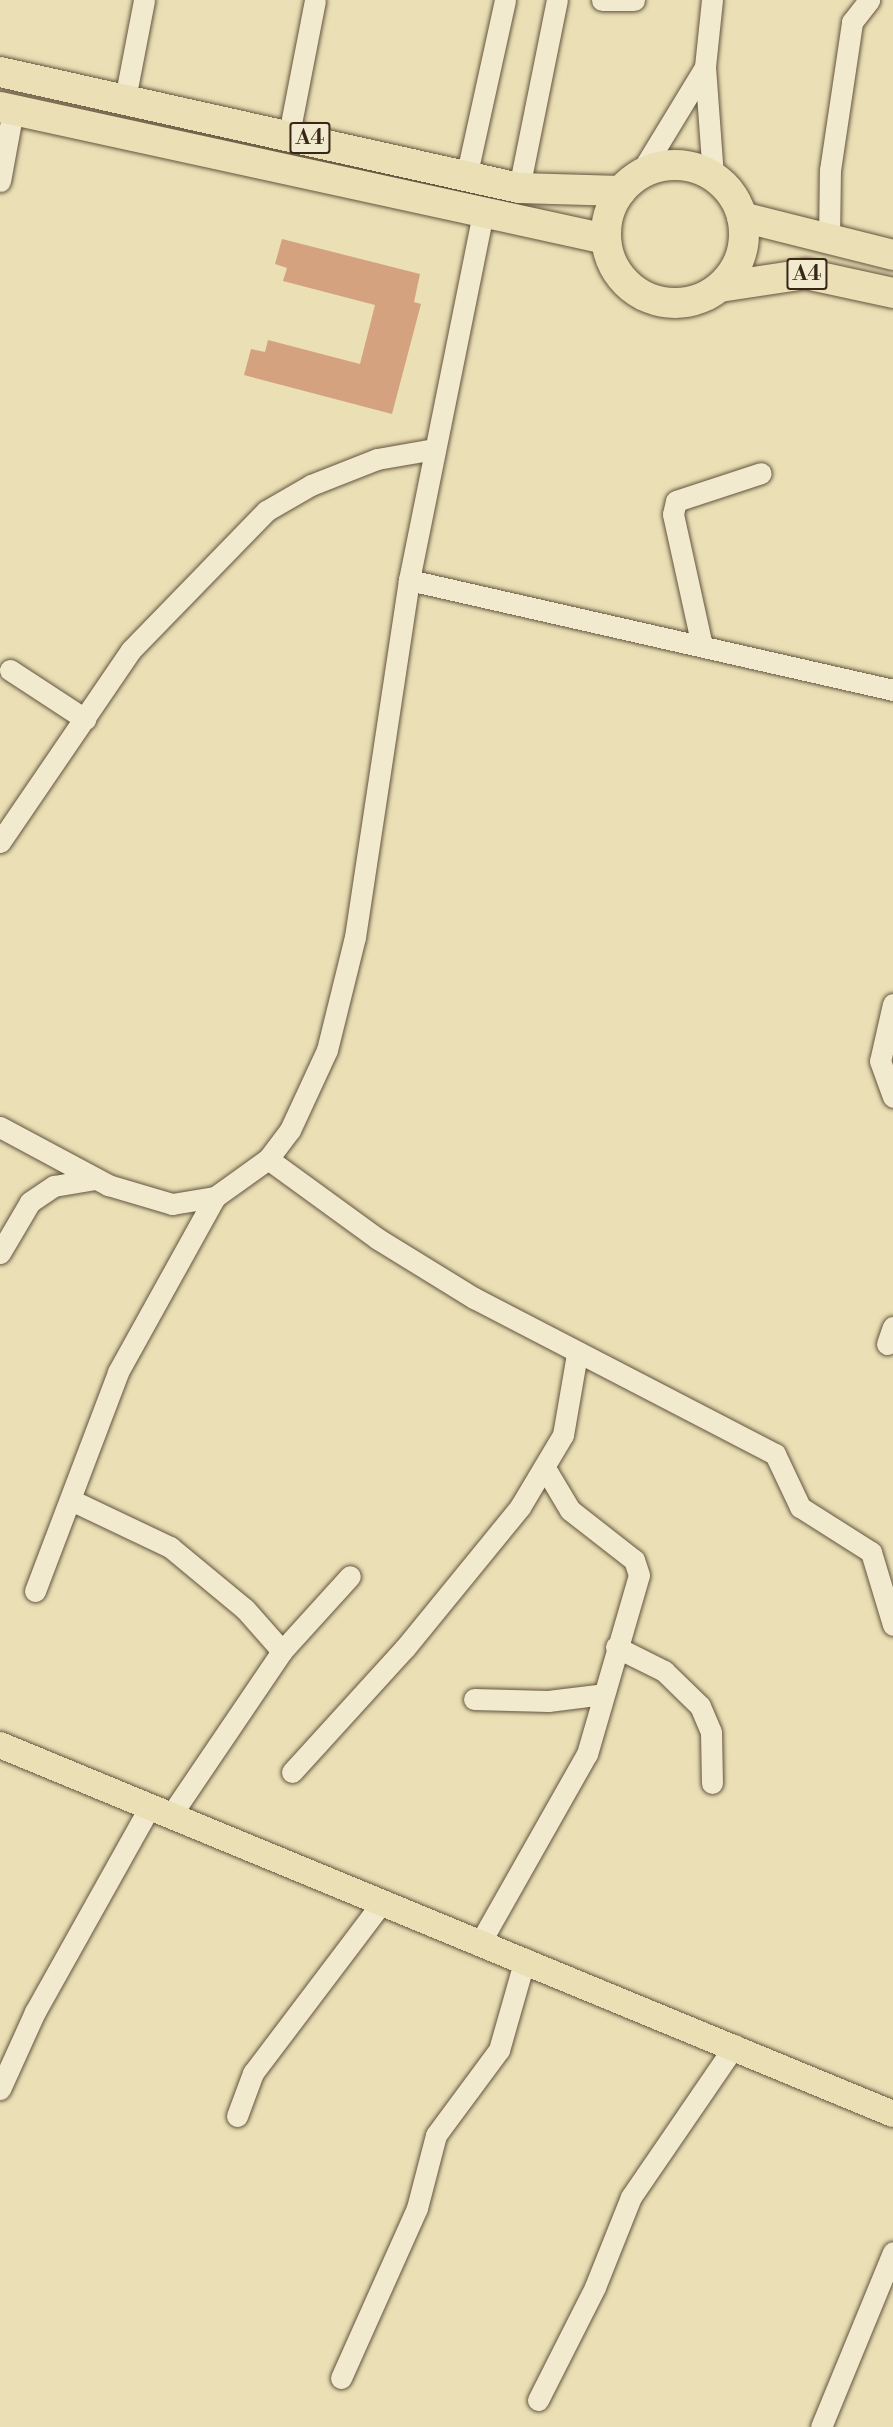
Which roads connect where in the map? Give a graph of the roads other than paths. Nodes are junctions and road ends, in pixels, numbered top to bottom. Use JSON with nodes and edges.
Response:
{"nodes":[{"id":1,"x":144,"y":0,"type":"edge"},
{"id":2,"x":315,"y":0,"type":"edge"},
{"id":3,"x":505,"y":0,"type":"edge"},
{"id":4,"x":556,"y":0,"type":"edge"},
{"id":5,"x":602,"y":0,"type":"edge"},
{"id":6,"x":634,"y":0,"type":"edge"},
{"id":7,"x":712,"y":0,"type":"edge"},
{"id":8,"x":869,"y":0,"type":"edge"},
{"id":9,"x":705,"y":67,"type":"junction"},
{"id":10,"x":0,"y":72,"type":"edge"},
{"id":11,"x":125,"y":99,"type":"junction"},
{"id":12,"x":6,"y":108,"type":"edge"},
{"id":13,"x":289,"y":134,"type":"junction"},
{"id":14,"x":467,"y":173,"type":"junction"},
{"id":15,"x":713,"y":176,"type":"junction"},
{"id":16,"x":0,"y":181,"type":"edge"},
{"id":17,"x":631,"y":182,"type":"junction"},
{"id":18,"x":519,"y":188,"type":"junction"},
{"id":19,"x":483,"y":213,"type":"junction"},
{"id":20,"x":742,"y":217,"type":"junction"},
{"id":21,"x":606,"y":239,"type":"junction"},
{"id":22,"x":829,"y":239,"type":"junction"},
{"id":23,"x":893,"y":255,"type":"edge"},
{"id":24,"x":720,"y":287,"type":"junction"},
{"id":25,"x":893,"y":293,"type":"edge"},
{"id":26,"x":435,"y":448,"type":"junction"},
{"id":27,"x":761,"y":473,"type":"dead end"},
{"id":28,"x":409,"y":580,"type":"junction"},
{"id":29,"x":702,"y":646,"type":"junction"},
{"id":30,"x":10,"y":670,"type":"dead end"},
{"id":31,"x":893,"y":690,"type":"edge"},
{"id":32,"x":85,"y":719,"type":"junction"},
{"id":33,"x":0,"y":842,"type":"edge"},
{"id":34,"x":893,"y":1005,"type":"edge"},
{"id":35,"x":893,"y":1097,"type":"edge"},
{"id":36,"x":0,"y":1127,"type":"edge"},
{"id":37,"x":268,"y":1159,"type":"junction"},
{"id":38,"x":95,"y":1179,"type":"junction"},
{"id":39,"x":215,"y":1197,"type":"junction"},
{"id":40,"x":0,"y":1253,"type":"edge"},
{"id":41,"x":577,"y":1354,"type":"junction"},
{"id":42,"x":545,"y":1468,"type":"junction"},
{"id":43,"x":71,"y":1500,"type":"junction"},
{"id":44,"x":350,"y":1576,"type":"dead end"},
{"id":45,"x":35,"y":1591,"type":"dead end"},
{"id":46,"x":893,"y":1625,"type":"edge"},
{"id":47,"x":616,"y":1647,"type":"junction"},
{"id":48,"x":282,"y":1651,"type":"junction"},
{"id":49,"x":604,"y":1694,"type":"junction"},
{"id":50,"x":474,"y":1700,"type":"dead end"},
{"id":51,"x":0,"y":1745,"type":"edge"},
{"id":52,"x":292,"y":1772,"type":"dead end"},
{"id":53,"x":712,"y":1783,"type":"dead end"},
{"id":54,"x":161,"y":1810,"type":"junction"},
{"id":55,"x":383,"y":1901,"type":"junction"},
{"id":56,"x":481,"y":1941,"type":"junction"},
{"id":57,"x":525,"y":1959,"type":"junction"},
{"id":58,"x":735,"y":2045,"type":"junction"},
{"id":59,"x":0,"y":2088,"type":"edge"},
{"id":60,"x":893,"y":2114,"type":"edge"},
{"id":61,"x":237,"y":2116,"type":"dead end"},
{"id":62,"x":893,"y":2252,"type":"edge"},
{"id":63,"x":341,"y":2378,"type":"dead end"},
{"id":64,"x":538,"y":2400,"type":"dead end"},
{"id":65,"x":821,"y":2427,"type":"edge"}],
"edges":[{"from":1,"to":11,"type":"street"},
{"from":2,"to":13,"type":"street"},
{"from":3,"to":14,"type":"street"},
{"from":4,"to":18,"type":"street"},
{"from":5,"to":6,"type":"street"},
{"from":7,"to":9,"type":"street"},
{"from":8,"to":22,"type":"street"},
{"from":9,"to":15,"type":"street"},
{"from":9,"to":17,"type":"street"},
{"from":10,"to":11,"type":"highway","number":"A4"},
{"from":11,"to":13,"type":"highway","number":"A4"},
{"from":12,"to":16,"type":"street"},
{"from":12,"to":19,"type":"highway","number":"A4"},
{"from":13,"to":14,"type":"highway","number":"A4"},
{"from":14,"to":18,"type":"highway","number":"A4"},
{"from":15,"to":17,"type":"highway","number":"A4"},
{"from":15,"to":20,"type":"highway","number":"A4"},
{"from":17,"to":18,"type":"highway","number":"A4"},
{"from":17,"to":21,"type":"highway","number":"A4"},
{"from":19,"to":21,"type":"highway","number":"A4"},
{"from":19,"to":26,"type":"street"},
{"from":20,"to":22,"type":"highway","number":"A4"},
{"from":20,"to":24,"type":"highway","number":"A4"},
{"from":21,"to":24,"type":"highway","number":"A4"},
{"from":22,"to":23,"type":"highway","number":"A4"},
{"from":24,"to":25,"type":"highway","number":"A4"},
{"from":26,"to":28,"type":"street"},
{"from":26,"to":32,"type":"street"},
{"from":27,"to":29,"type":"street"},
{"from":28,"to":29,"type":"street"},
{"from":28,"to":37,"type":"street"},
{"from":29,"to":31,"type":"street"},
{"from":30,"to":32,"type":"street"},
{"from":32,"to":33,"type":"street"},
{"from":34,"to":35,"type":"street"},
{"from":36,"to":38,"type":"street"},
{"from":37,"to":39,"type":"street"},
{"from":37,"to":41,"type":"street"},
{"from":38,"to":39,"type":"street"},
{"from":38,"to":40,"type":"street"},
{"from":39,"to":43,"type":"street"},
{"from":41,"to":42,"type":"street"},
{"from":41,"to":46,"type":"street"},
{"from":42,"to":47,"type":"street"},
{"from":42,"to":52,"type":"street"},
{"from":43,"to":45,"type":"street"},
{"from":43,"to":48,"type":"street"},
{"from":44,"to":48,"type":"street"},
{"from":47,"to":49,"type":"street"},
{"from":47,"to":53,"type":"street"},
{"from":48,"to":54,"type":"street"},
{"from":49,"to":50,"type":"street"},
{"from":49,"to":56,"type":"street"},
{"from":51,"to":54,"type":"main road"},
{"from":54,"to":55,"type":"main road"},
{"from":54,"to":59,"type":"street"},
{"from":55,"to":56,"type":"main road"},
{"from":55,"to":61,"type":"street"},
{"from":56,"to":57,"type":"main road"},
{"from":57,"to":58,"type":"main road"},
{"from":57,"to":63,"type":"street"},
{"from":58,"to":60,"type":"main road"},
{"from":58,"to":64,"type":"street"},
{"from":62,"to":65,"type":"street"}]}
